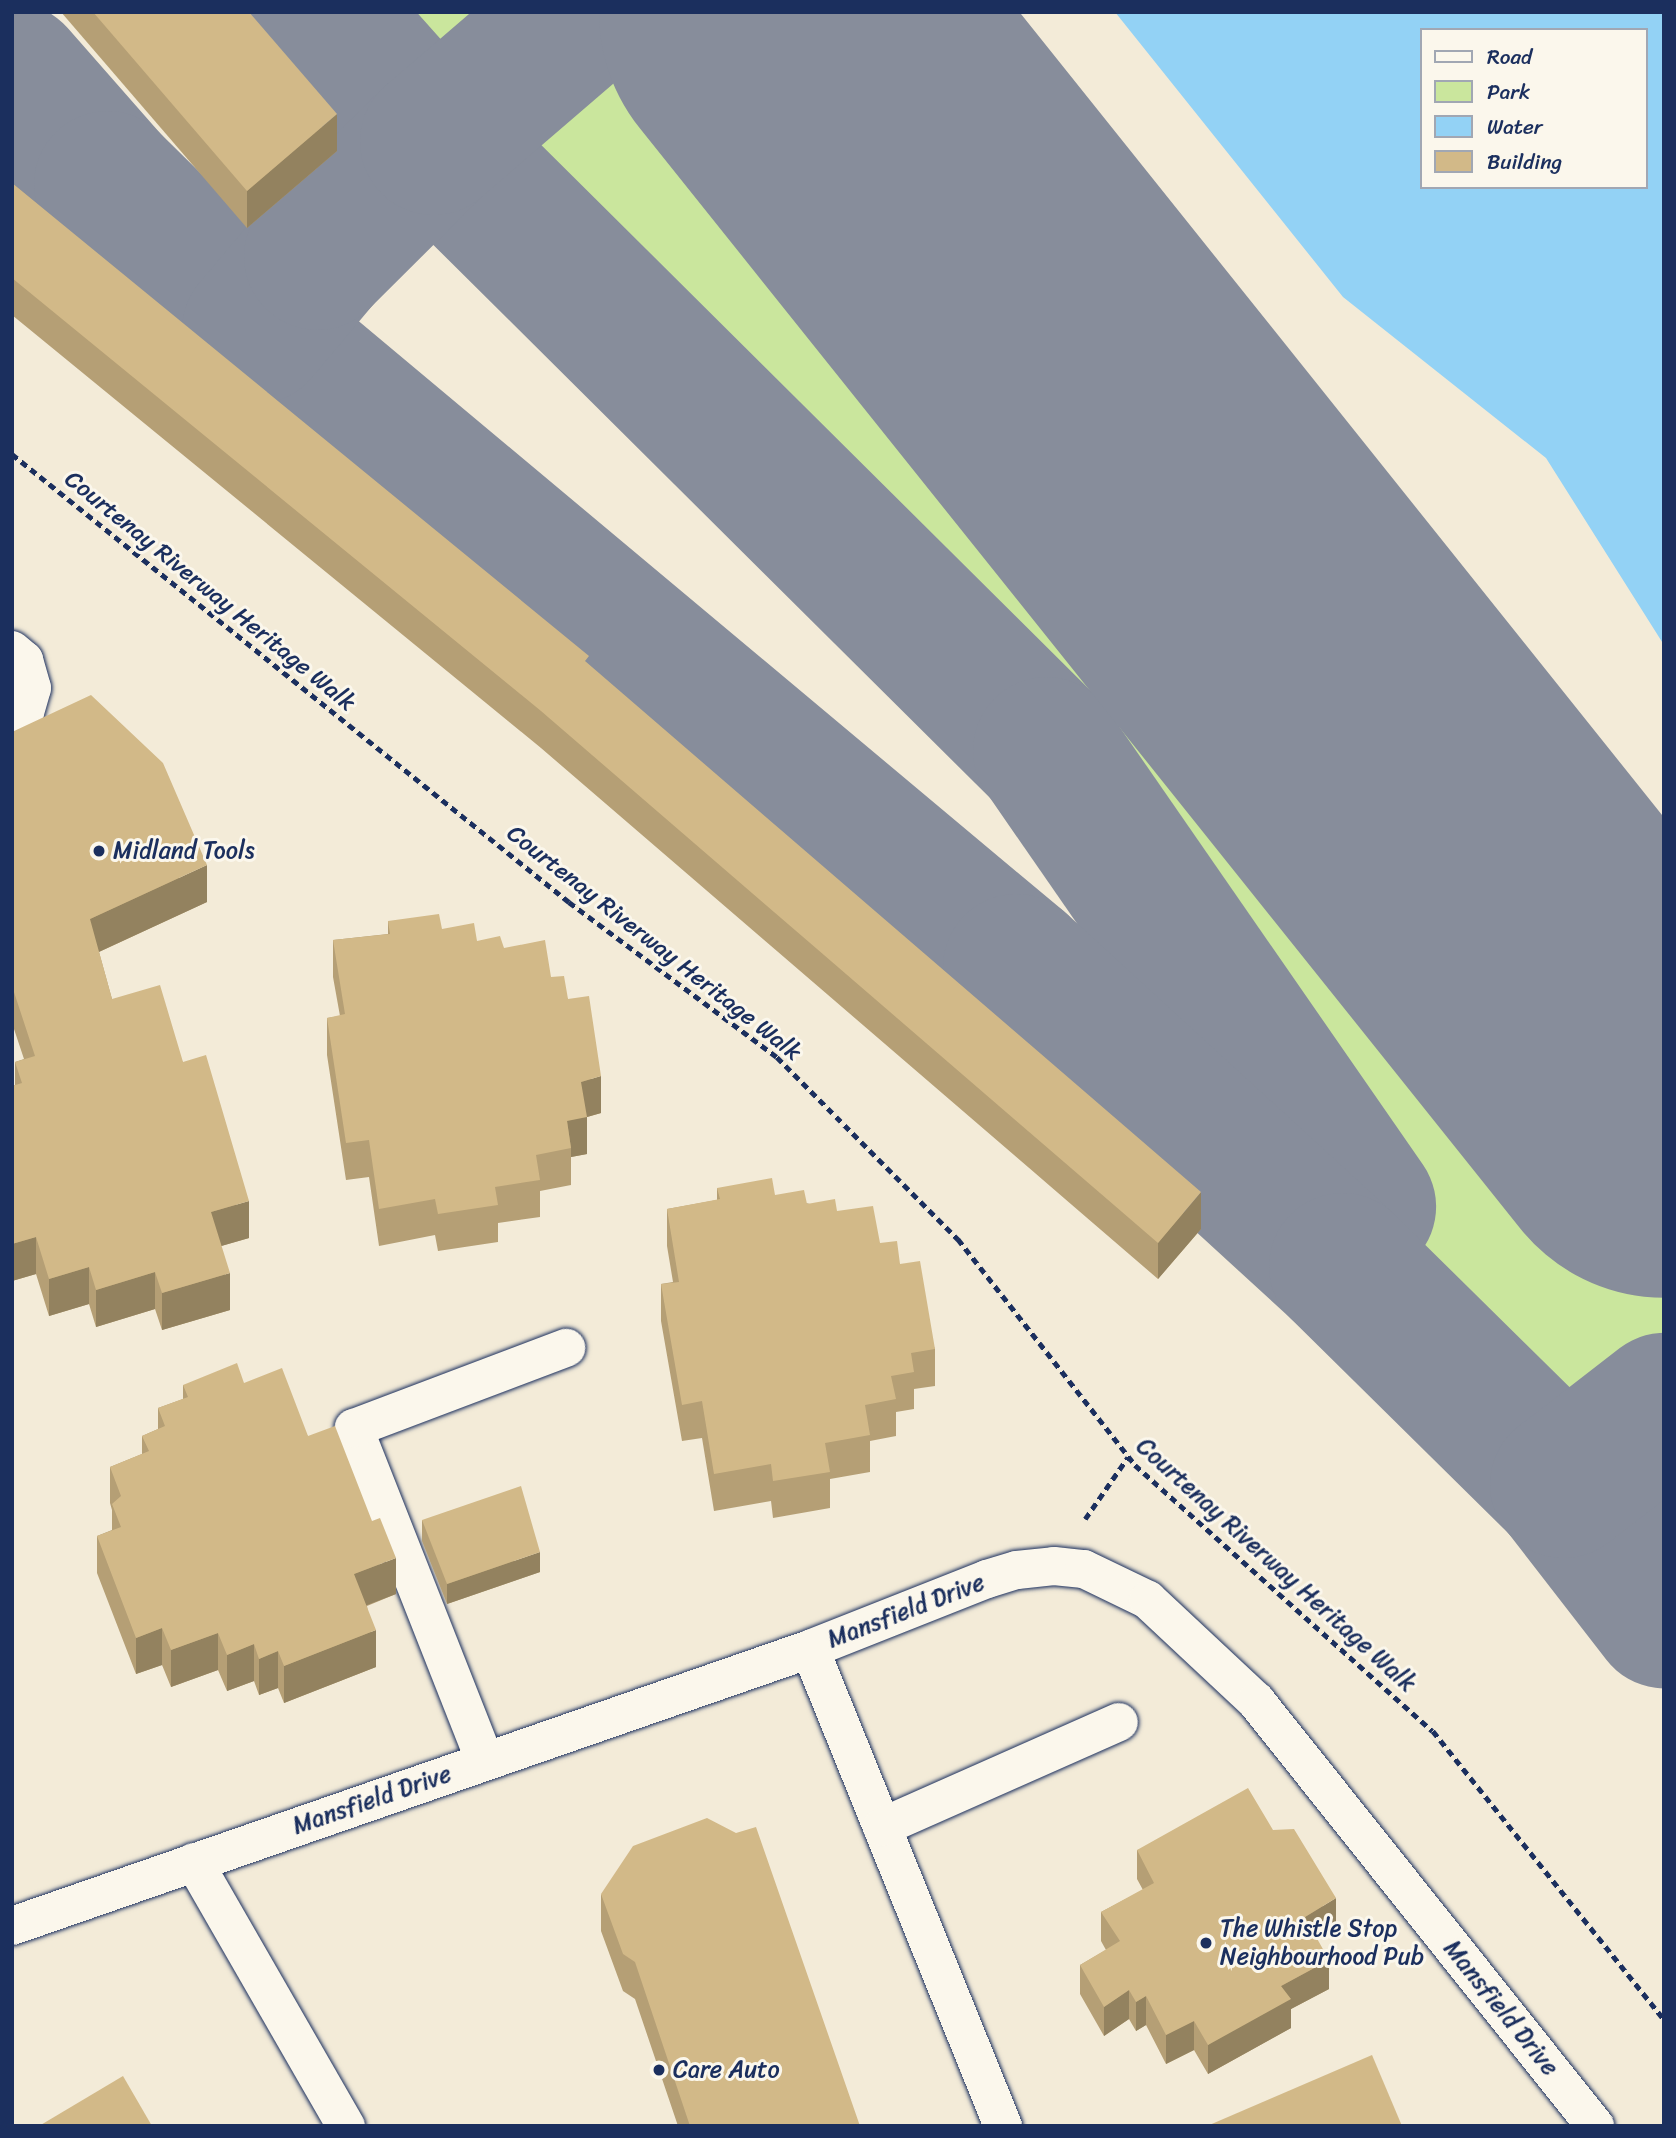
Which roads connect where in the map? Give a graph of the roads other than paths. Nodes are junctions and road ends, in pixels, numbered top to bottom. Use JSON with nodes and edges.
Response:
{"nodes":[{"id":1,"x":12,"y":650,"type":"edge"},
{"id":2,"x":12,"y":721,"type":"edge"},
{"id":3,"x":566,"y":1348,"type":"dead end"},
{"id":4,"x":810,"y":1649,"type":"junction"},
{"id":5,"x":1119,"y":1722,"type":"dead end"},
{"id":6,"x":485,"y":1761,"type":"junction"},
{"id":7,"x":882,"y":1827,"type":"junction"},
{"id":8,"x":194,"y":1862,"type":"junction"},
{"id":9,"x":12,"y":1926,"type":"edge"},
{"id":10,"x":346,"y":2126,"type":"edge"},
{"id":11,"x":1003,"y":2126,"type":"edge"},
{"id":12,"x":1595,"y":2126,"type":"edge"}],
"edges":[{"from":1,"to":2,"type":"street"},
{"from":3,"to":6,"type":"street"},
{"from":4,"to":6,"type":"street","name":"Mansfield Drive"},
{"from":4,"to":7,"type":"street"},
{"from":4,"to":12,"type":"street","name":"Mansfield Drive"},
{"from":5,"to":7,"type":"street"},
{"from":6,"to":8,"type":"street","name":"Mansfield Drive"},
{"from":7,"to":11,"type":"street"},
{"from":8,"to":9,"type":"street","name":"Mansfield Drive"},
{"from":8,"to":10,"type":"street"}]}
